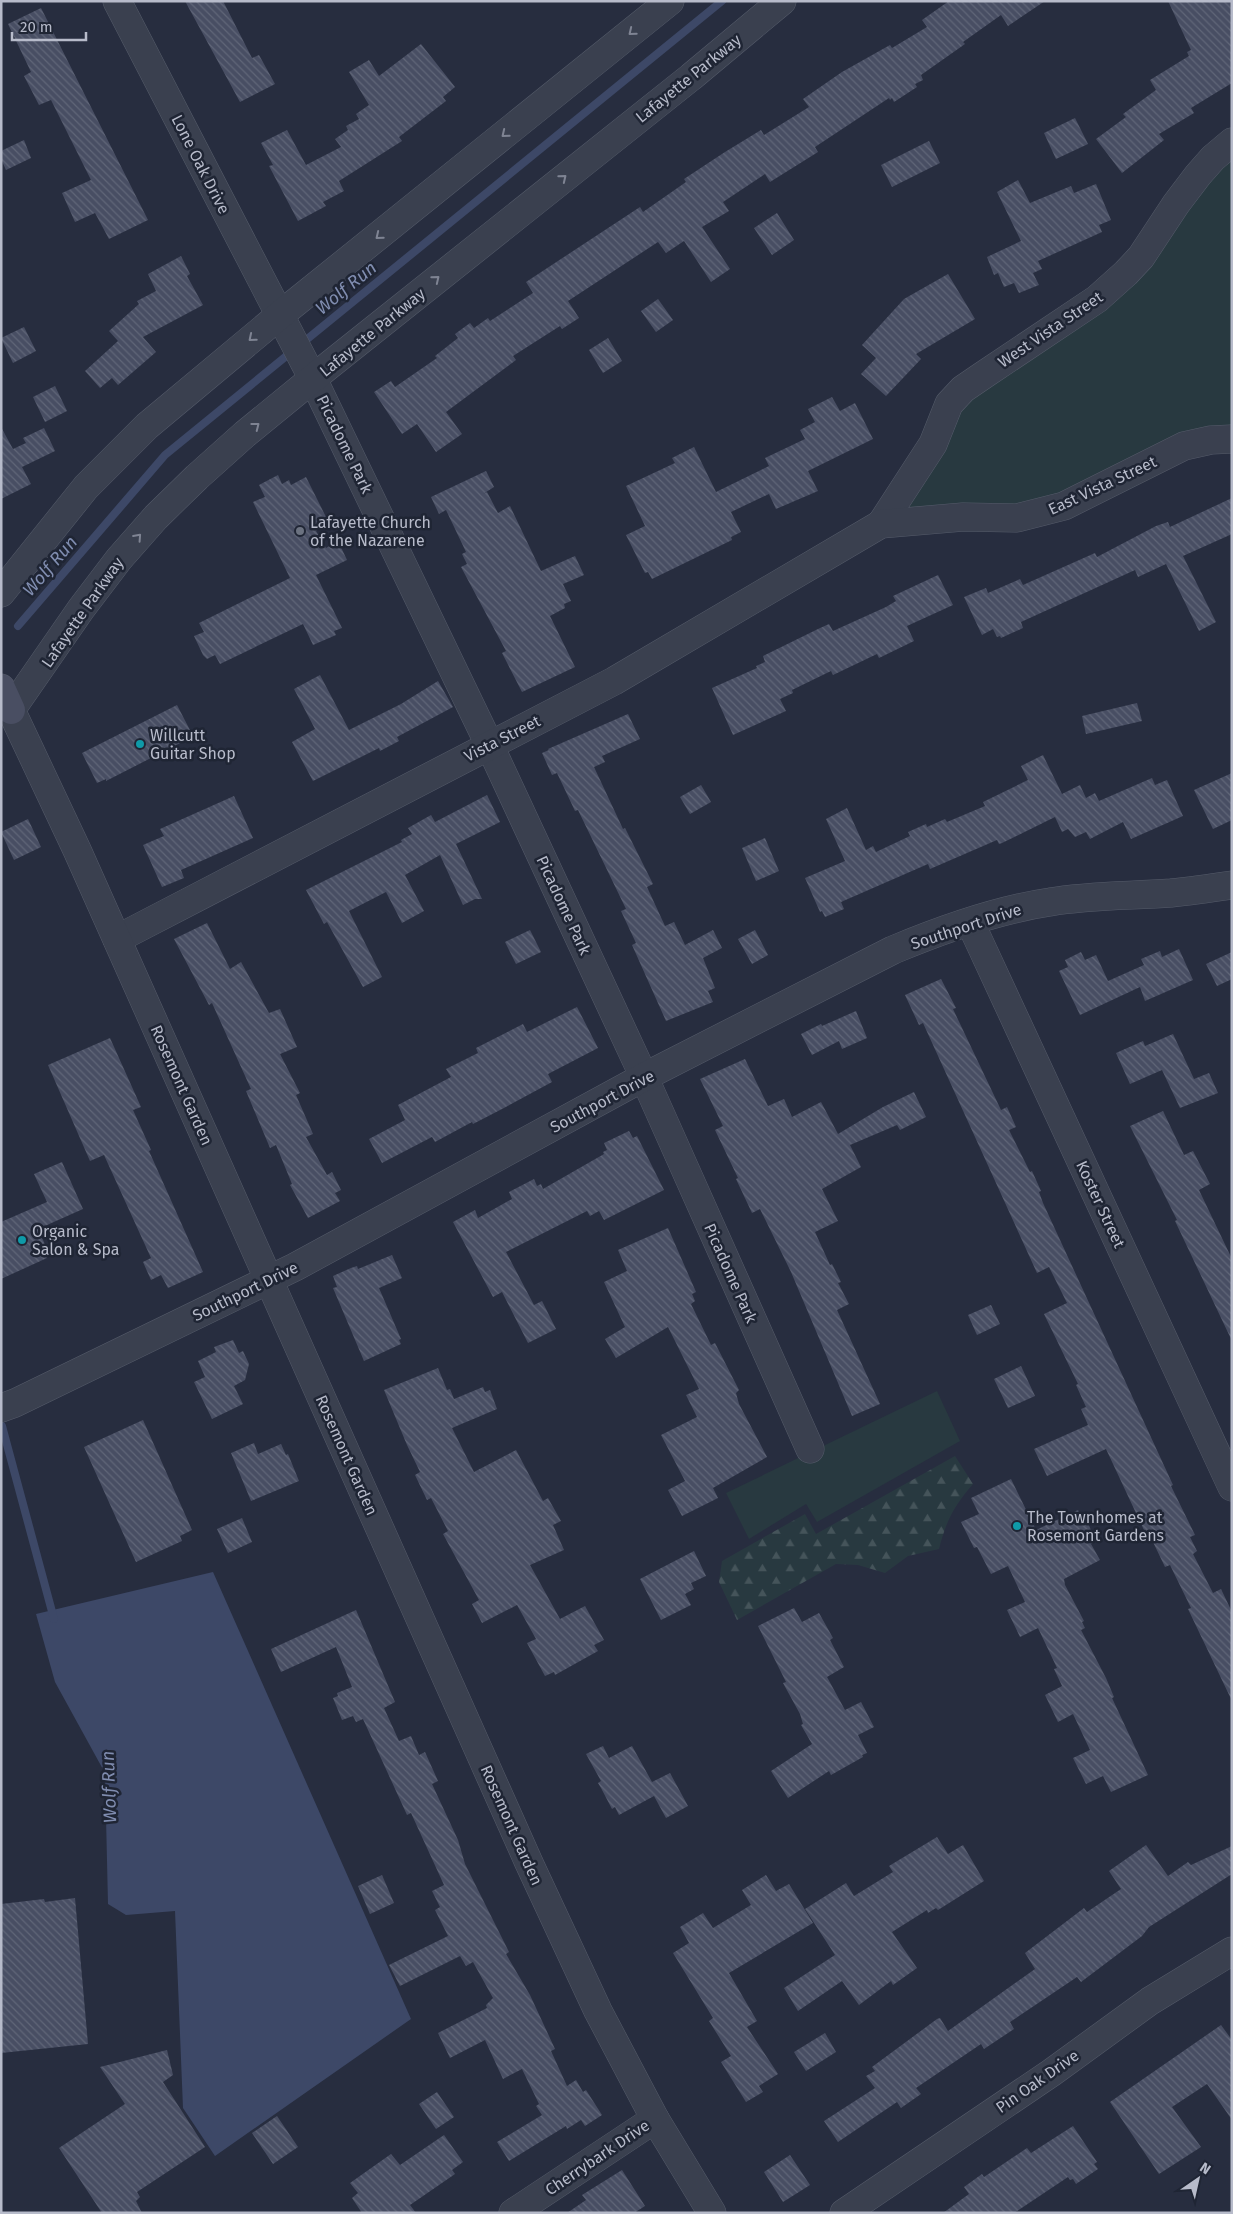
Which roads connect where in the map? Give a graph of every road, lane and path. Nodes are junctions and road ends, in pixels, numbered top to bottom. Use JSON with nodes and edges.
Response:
{"nodes":[{"id":1,"x":117,"y":1,"type":"edge"},
{"id":2,"x":670,"y":1,"type":"edge"},
{"id":3,"x":782,"y":1,"type":"edge"},
{"id":4,"x":1232,"y":142,"type":"edge"},
{"id":5,"x":283,"y":321,"type":"junction"},
{"id":6,"x":310,"y":372,"type":"junction"},
{"id":7,"x":1232,"y":439,"type":"edge"},
{"id":8,"x":881,"y":524,"type":"junction"},
{"id":9,"x":1,"y":593,"type":"edge"},
{"id":10,"x":4,"y":702,"type":"edge"},
{"id":11,"x":489,"y":744,"type":"junction"},
{"id":12,"x":1232,"y":885,"type":"edge"},
{"id":13,"x":970,"y":922,"type":"junction"},
{"id":14,"x":117,"y":939,"type":"junction"},
{"id":15,"x":644,"y":1077,"type":"junction"},
{"id":16,"x":268,"y":1280,"type":"junction"},
{"id":17,"x":1,"y":1408,"type":"edge"},
{"id":18,"x":810,"y":1449,"type":"dead end"},
{"id":19,"x":1232,"y":1487,"type":"edge"},
{"id":20,"x":1232,"y":1951,"type":"edge"},
{"id":21,"x":655,"y":2119,"type":"junction"},
{"id":22,"x":513,"y":2213,"type":"edge"},
{"id":23,"x":712,"y":2213,"type":"edge"},
{"id":24,"x":844,"y":2213,"type":"edge"}],
"edges":[{"from":1,"to":5,"type":"street","name":"Lone Oak Drive"},
{"from":2,"to":5,"type":"street","one_way":true},
{"from":6,"to":3,"type":"street","name":"Lafayette Parkway","one_way":true},
{"from":4,"to":8,"type":"street","name":"West Vista Street"},
{"from":5,"to":6,"type":"street","name":"Lone Oak Drive"},
{"from":5,"to":9,"type":"street","one_way":true},
{"from":10,"to":6,"type":"street","name":"Lafayette Parkway","one_way":true},
{"from":6,"to":11,"type":"street","name":"Picadome Park"},
{"from":7,"to":8,"type":"street","name":"East Vista Street"},
{"from":8,"to":11,"type":"street","name":"Vista Street"},
{"from":10,"to":14,"type":"street","name":"Rosemont Garden"},
{"from":11,"to":14,"type":"street","name":"Vista Street"},
{"from":11,"to":15,"type":"street","name":"Picadome Park"},
{"from":12,"to":13,"type":"street","name":"Southport Drive"},
{"from":13,"to":15,"type":"street","name":"Southport Drive"},
{"from":13,"to":19,"type":"street","name":"Koster Street"},
{"from":14,"to":16,"type":"street","name":"Rosemont Garden"},
{"from":15,"to":16,"type":"street","name":"Southport Drive"},
{"from":15,"to":18,"type":"street","name":"Picadome Park"},
{"from":16,"to":17,"type":"street","name":"Southport Drive"},
{"from":16,"to":21,"type":"street","name":"Rosemont Garden"},
{"from":20,"to":24,"type":"street","name":"Pin Oak Drive"},
{"from":21,"to":22,"type":"street","name":"Cherrybark Drive"},
{"from":21,"to":23,"type":"street","name":"Rosemont Garden"}]}
